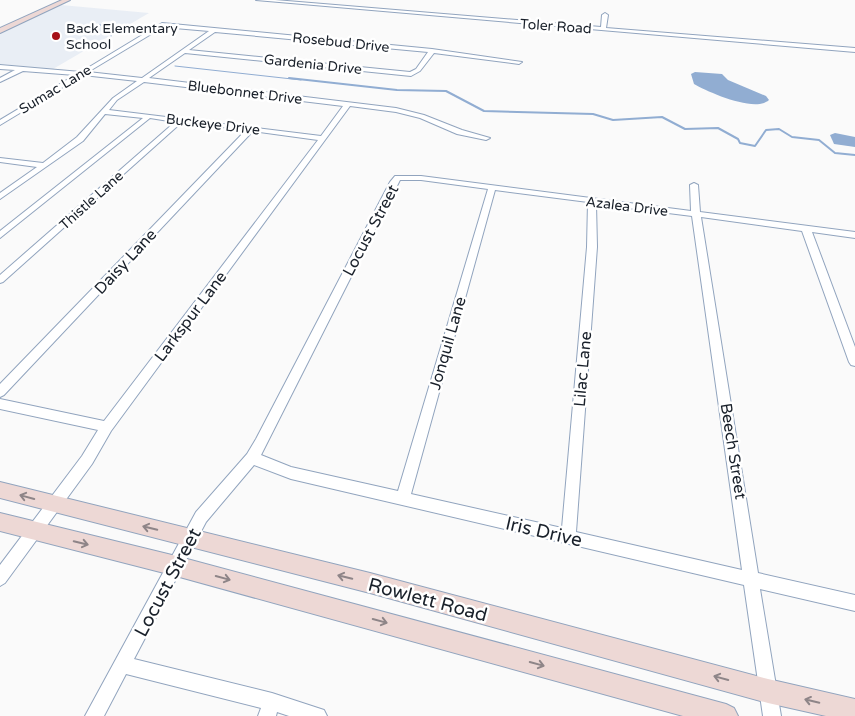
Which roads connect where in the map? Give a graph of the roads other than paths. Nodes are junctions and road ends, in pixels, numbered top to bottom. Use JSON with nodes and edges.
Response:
{"nodes":[{"id":1,"x":60,"y":0,"type":"edge"},
{"id":2,"x":67,"y":0,"type":"edge"},
{"id":3,"x":258,"y":0,"type":"edge"},
{"id":4,"x":605,"y":15,"type":"dead end"},
{"id":5,"x":25,"y":18,"type":"junction"},
{"id":6,"x":162,"y":25,"type":"joint"},
{"id":7,"x":0,"y":28,"type":"edge"},
{"id":8,"x":603,"y":29,"type":"junction"},
{"id":9,"x":214,"y":30,"type":"junction"},
{"id":10,"x":855,"y":50,"type":"edge"},
{"id":11,"x":184,"y":51,"type":"junction"},
{"id":12,"x":432,"y":51,"type":"junction"},
{"id":13,"x":519,"y":62,"type":"dead end"},
{"id":14,"x":0,"y":67,"type":"edge"},
{"id":15,"x":20,"y":70,"type":"junction"},
{"id":16,"x":80,"y":74,"type":"junction"},
{"id":17,"x":142,"y":79,"type":"junction"},
{"id":18,"x":0,"y":80,"type":"edge"},
{"id":19,"x":348,"y":104,"type":"junction"},
{"id":20,"x":102,"y":112,"type":"junction"},
{"id":21,"x":149,"y":116,"type":"junction"},
{"id":22,"x":181,"y":120,"type":"junction"},
{"id":23,"x":0,"y":123,"type":"edge"},
{"id":24,"x":250,"y":130,"type":"junction"},
{"id":25,"x":323,"y":138,"type":"junction"},
{"id":26,"x":486,"y":138,"type":"dead end"},
{"id":27,"x":0,"y":160,"type":"edge"},
{"id":28,"x":44,"y":165,"type":"junction"},
{"id":29,"x":398,"y":178,"type":"joint"},
{"id":30,"x":694,"y":185,"type":"dead end"},
{"id":31,"x":492,"y":188,"type":"junction"},
{"id":32,"x":0,"y":197,"type":"edge"},
{"id":33,"x":592,"y":202,"type":"junction"},
{"id":34,"x":697,"y":215,"type":"junction"},
{"id":35,"x":806,"y":229,"type":"junction"},
{"id":36,"x":0,"y":235,"type":"edge"},
{"id":37,"x":855,"y":235,"type":"edge"},
{"id":38,"x":0,"y":280,"type":"edge"},
{"id":39,"x":855,"y":362,"type":"edge"},
{"id":40,"x":0,"y":392,"type":"edge"},
{"id":41,"x":0,"y":404,"type":"edge"},
{"id":42,"x":107,"y":427,"type":"junction"},
{"id":43,"x":252,"y":458,"type":"junction"},
{"id":44,"x":0,"y":490,"type":"edge"},
{"id":45,"x":403,"y":499,"type":"junction"},
{"id":46,"x":53,"y":505,"type":"junction"},
{"id":47,"x":0,"y":522,"type":"edge"},
{"id":48,"x":35,"y":530,"type":"junction"},
{"id":49,"x":568,"y":536,"type":"junction"},
{"id":50,"x":191,"y":538,"type":"junction"},
{"id":51,"x":176,"y":566,"type":"junction"},
{"id":52,"x":0,"y":578,"type":"edge"},
{"id":53,"x":753,"y":580,"type":"junction"},
{"id":54,"x":855,"y":603,"type":"edge"},
{"id":55,"x":123,"y":664,"type":"junction"},
{"id":56,"x":768,"y":691,"type":"junction"},
{"id":57,"x":270,"y":709,"type":"edge"},
{"id":58,"x":855,"y":711,"type":"edge"},
{"id":59,"x":94,"y":716,"type":"edge"},
{"id":60,"x":318,"y":716,"type":"edge"},
{"id":61,"x":726,"y":716,"type":"edge"},
{"id":62,"x":772,"y":716,"type":"edge"}],
"edges":[{"from":1,"to":5,"type":"main road"},
{"from":2,"to":5,"type":"main road"},
{"from":3,"to":8,"type":"street","name":"Toler Road"},
{"from":4,"to":8,"type":"street"},
{"from":5,"to":7,"type":"main road"},
{"from":5,"to":7,"type":"main road"},
{"from":6,"to":9,"type":"street","name":"Rosebud Drive"},
{"from":6,"to":16,"type":"street","name":"Sumac Lane"},
{"from":8,"to":10,"type":"street","name":"Toler Road"},
{"from":9,"to":11,"type":"street"},
{"from":9,"to":12,"type":"street","name":"Rosebud Drive"},
{"from":11,"to":12,"type":"street","name":"Gardenia Drive"},
{"from":11,"to":17,"type":"street"},
{"from":12,"to":13,"type":"street","name":"Rosebud Drive"},
{"from":14,"to":15,"type":"street","name":"Bluebonnet Drive"},
{"from":15,"to":16,"type":"street","name":"Bluebonnet Drive"},
{"from":15,"to":18,"type":"street"},
{"from":16,"to":17,"type":"street","name":"Bluebonnet Drive"},
{"from":16,"to":23,"type":"street","name":"Sumac Lane"},
{"from":17,"to":19,"type":"street","name":"Bluebonnet Drive"},
{"from":17,"to":20,"type":"street"},
{"from":19,"to":25,"type":"street","name":"Larkspur Lane"},
{"from":19,"to":26,"type":"street","name":"Bluebonnet Drive"},
{"from":20,"to":21,"type":"street","name":"Buckeye Drive"},
{"from":20,"to":28,"type":"street"},
{"from":21,"to":22,"type":"street","name":"Buckeye Drive"},
{"from":21,"to":36,"type":"street"},
{"from":22,"to":24,"type":"street","name":"Buckeye Drive"},
{"from":22,"to":38,"type":"street","name":"Thistle Lane"},
{"from":24,"to":25,"type":"street","name":"Buckeye Drive"},
{"from":24,"to":40,"type":"street","name":"Daisy Lane"},
{"from":25,"to":42,"type":"street","name":"Larkspur Lane"},
{"from":27,"to":28,"type":"street"},
{"from":28,"to":32,"type":"street"},
{"from":29,"to":31,"type":"street","name":"Azalea Drive"},
{"from":29,"to":43,"type":"street","name":"Locust Street"},
{"from":30,"to":34,"type":"street","name":"Beech Street"},
{"from":31,"to":33,"type":"street","name":"Azalea Drive"},
{"from":31,"to":45,"type":"street","name":"Jonquil Lane"},
{"from":33,"to":34,"type":"street","name":"Azalea Drive"},
{"from":33,"to":49,"type":"street","name":"Lilac Lane"},
{"from":34,"to":35,"type":"street","name":"Azalea Drive"},
{"from":34,"to":53,"type":"street","name":"Beech Street"},
{"from":35,"to":37,"type":"street","name":"Azalea Drive"},
{"from":35,"to":39,"type":"street"},
{"from":41,"to":42,"type":"street"},
{"from":42,"to":46,"type":"street","name":"Larkspur Lane"},
{"from":43,"to":45,"type":"street","name":"Iris Drive"},
{"from":43,"to":50,"type":"street","name":"Locust Street"},
{"from":46,"to":44,"type":"main road","name":"Rowlett Road","one_way":true},
{"from":45,"to":49,"type":"street","name":"Iris Drive"},
{"from":46,"to":48,"type":"street","name":"Larkspur Lane"},
{"from":50,"to":46,"type":"main road","name":"Rowlett Road","one_way":true},
{"from":47,"to":48,"type":"main road","name":"Rowlett Road"},
{"from":48,"to":51,"type":"main road","name":"Rowlett Road","one_way":true},
{"from":48,"to":52,"type":"street","name":"Larkspur Lane"},
{"from":49,"to":53,"type":"street","name":"Iris Drive"},
{"from":50,"to":51,"type":"street","name":"Locust Street"},
{"from":56,"to":50,"type":"main road","name":"Rowlett Road","one_way":true},
{"from":51,"to":55,"type":"street","name":"Locust Street"},
{"from":51,"to":61,"type":"main road","name":"Rowlett Road","one_way":true},
{"from":53,"to":54,"type":"street","name":"Iris Drive"},
{"from":53,"to":56,"type":"street","name":"Beech Street"},
{"from":55,"to":57,"type":"street"},
{"from":55,"to":59,"type":"street","name":"Locust Street"},
{"from":58,"to":56,"type":"main road","name":"Rowlett Road","one_way":true},
{"from":56,"to":62,"type":"street","name":"Beech Street"},
{"from":57,"to":60,"type":"street"}]}
